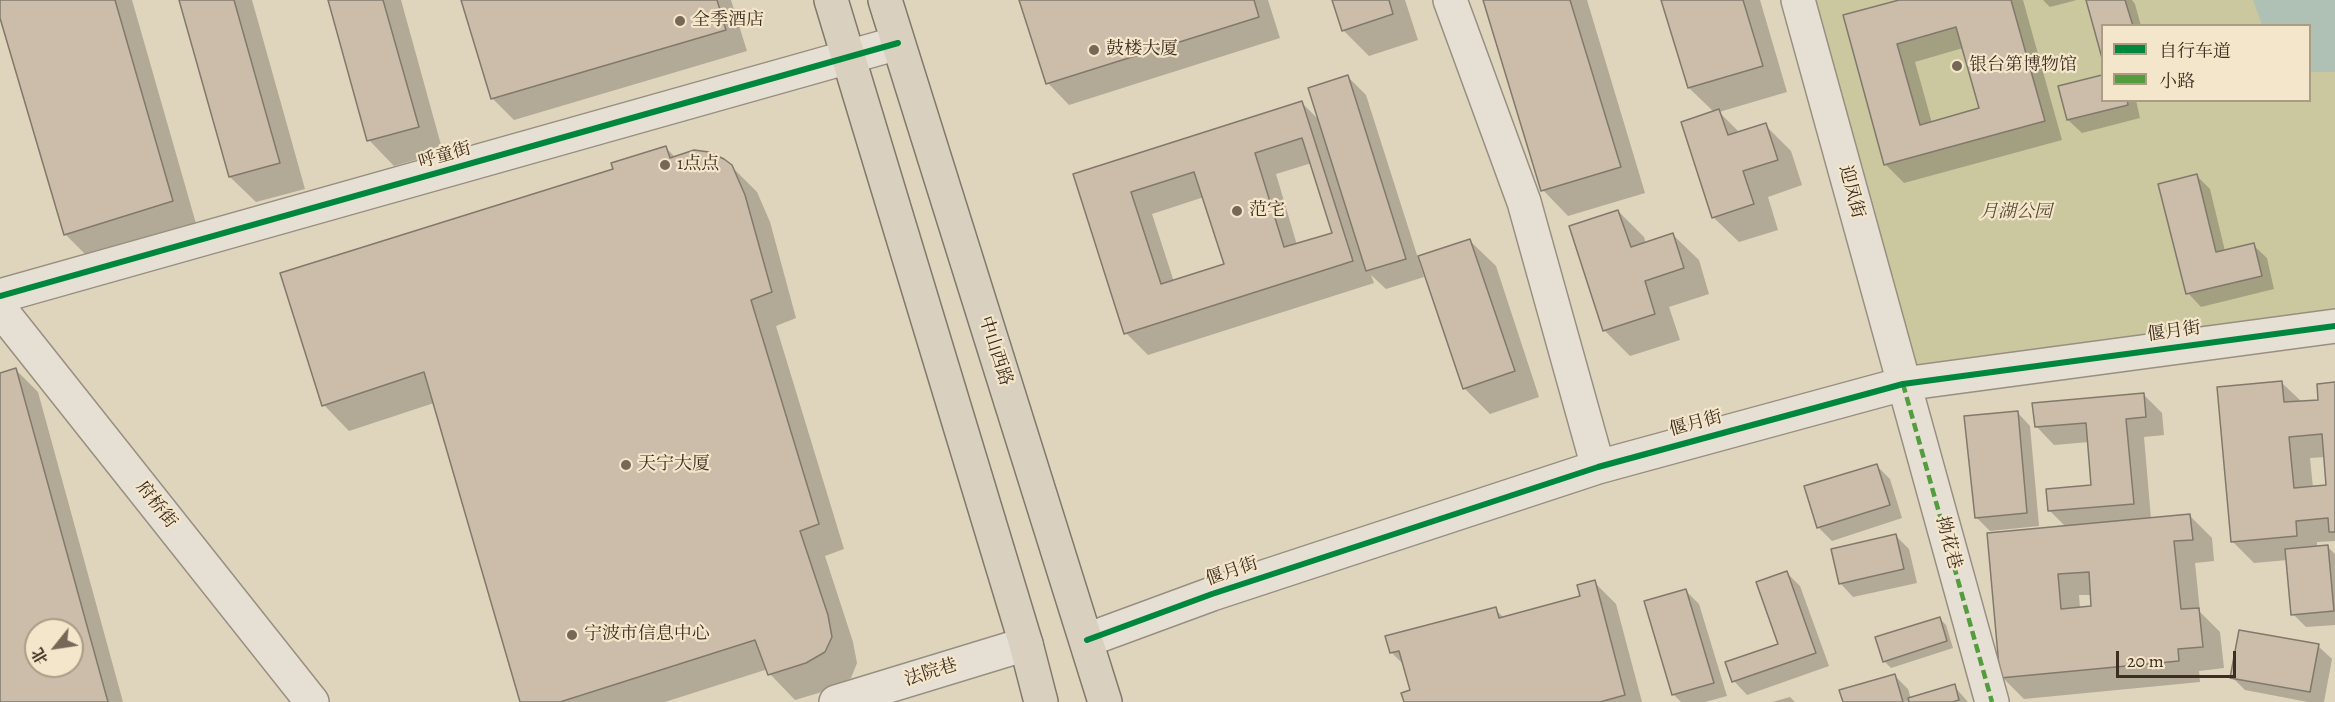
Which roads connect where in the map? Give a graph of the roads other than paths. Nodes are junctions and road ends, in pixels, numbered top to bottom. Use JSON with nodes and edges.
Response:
{"nodes":[{"id":1,"x":831,"y":0,"type":"edge"},
{"id":2,"x":885,"y":0,"type":"edge"},
{"id":3,"x":1450,"y":0,"type":"edge"},
{"id":4,"x":1798,"y":0,"type":"edge"},
{"id":5,"x":898,"y":43,"type":"junction"},
{"id":6,"x":850,"y":58,"type":"junction"},
{"id":7,"x":0,"y":296,"type":"edge"},
{"id":8,"x":0,"y":309,"type":"edge"},
{"id":9,"x":2335,"y":326,"type":"edge"},
{"id":10,"x":1903,"y":384,"type":"junction"},
{"id":11,"x":1598,"y":466,"type":"junction"},
{"id":12,"x":1086,"y":640,"type":"junction"},
{"id":13,"x":1026,"y":644,"type":"junction"},
{"id":14,"x":312,"y":702,"type":"edge"},
{"id":15,"x":836,"y":702,"type":"edge"},
{"id":16,"x":1041,"y":702,"type":"edge"},
{"id":17,"x":1105,"y":702,"type":"edge"},
{"id":18,"x":1992,"y":702,"type":"edge"}],
"edges":[{"from":1,"to":6,"type":"main road"},
{"from":2,"to":5,"type":"main road","name":"中山西路"},
{"from":3,"to":11,"type":"street"},
{"from":4,"to":10,"type":"street","name":"迎凤街"},
{"from":5,"to":6,"type":"street","name":"呼童街"},
{"from":5,"to":12,"type":"main road","name":"中山西路"},
{"from":6,"to":7,"type":"street","name":"呼童街"},
{"from":6,"to":13,"type":"main road"},
{"from":8,"to":14,"type":"street","name":"府桥街"},
{"from":9,"to":10,"type":"street","name":"偃月街"},
{"from":10,"to":11,"type":"street","name":"偃月街"},
{"from":10,"to":18,"type":"street","name":"拗花巷"},
{"from":11,"to":12,"type":"street","name":"偃月街"},
{"from":12,"to":17,"type":"main road","name":"中山西路"},
{"from":13,"to":15,"type":"street","name":"法院巷"},
{"from":13,"to":16,"type":"main road"}]}
